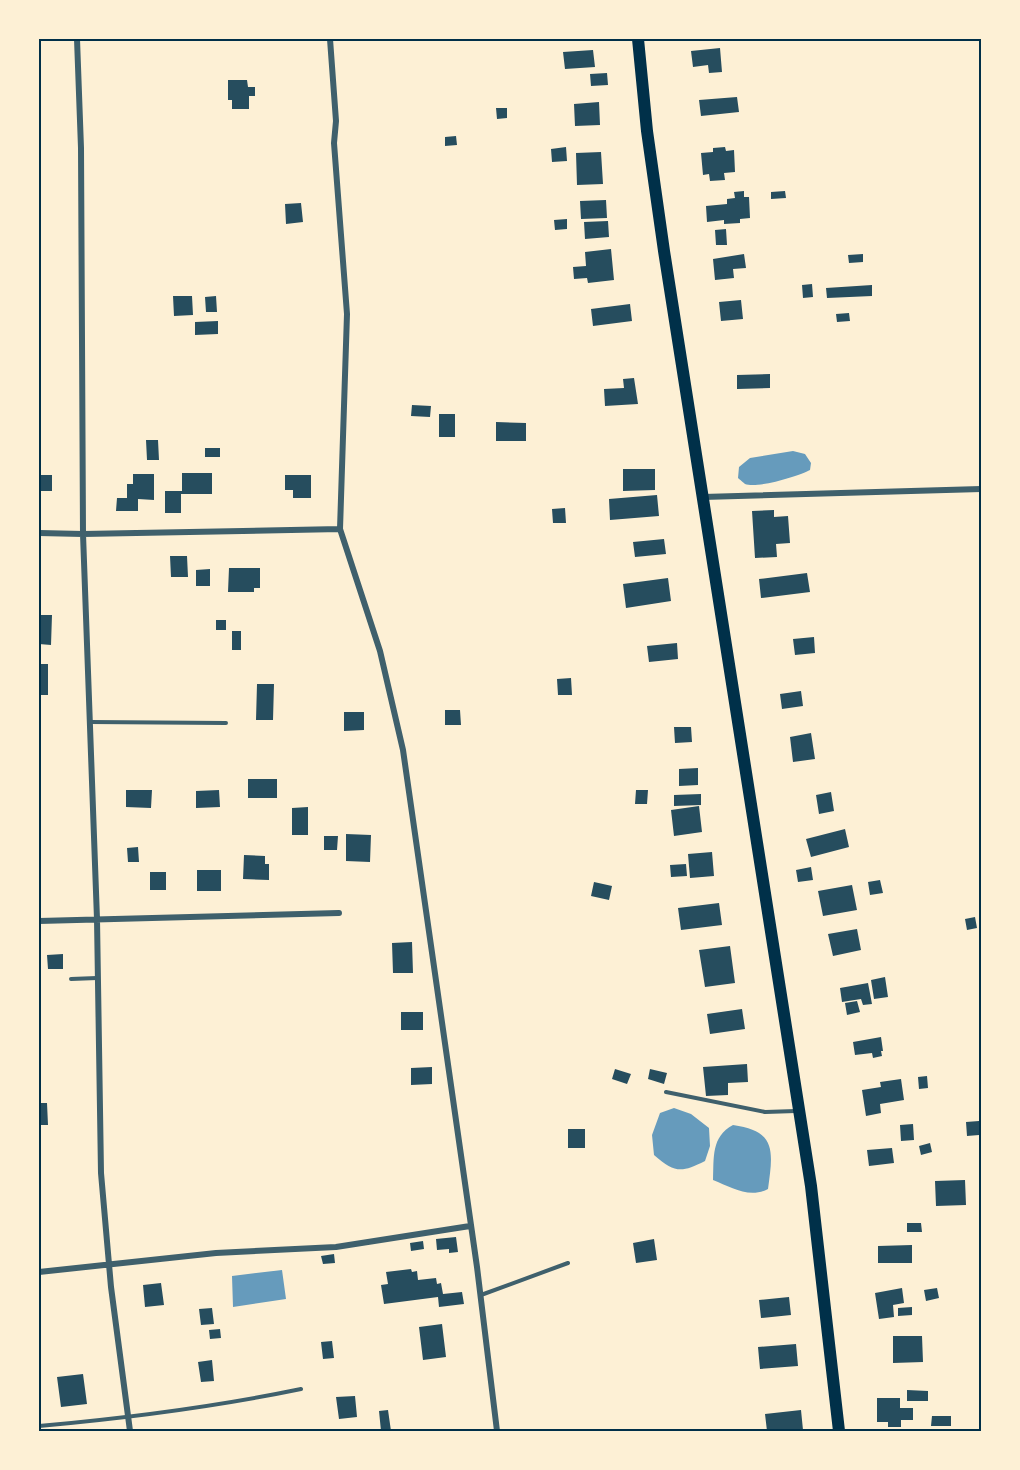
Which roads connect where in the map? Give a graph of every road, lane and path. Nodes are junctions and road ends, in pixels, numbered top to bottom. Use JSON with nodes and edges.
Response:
{"nodes":[{"id":1,"x":76,"y":39,"type":"edge"},
{"id":2,"x":330,"y":39,"type":"edge"},
{"id":3,"x":638,"y":39,"type":"edge"},
{"id":4,"x":981,"y":489,"type":"edge"},
{"id":5,"x":703,"y":497,"type":"junction"},
{"id":6,"x":340,"y":529,"type":"junction"},
{"id":7,"x":39,"y":533,"type":"edge"},
{"id":8,"x":83,"y":534,"type":"junction"},
{"id":9,"x":90,"y":722,"type":"junction"},
{"id":10,"x":226,"y":723,"type":"dead end"},
{"id":11,"x":339,"y":913,"type":"dead end"},
{"id":12,"x":97,"y":919,"type":"junction"},
{"id":13,"x":39,"y":921,"type":"edge"},
{"id":14,"x":98,"y":978,"type":"junction"},
{"id":15,"x":71,"y":979,"type":"dead end"},
{"id":16,"x":666,"y":1092,"type":"dead end"},
{"id":17,"x":800,"y":1111,"type":"junction"},
{"id":18,"x":471,"y":1226,"type":"junction"},
{"id":19,"x":567,"y":1263,"type":"dead end"},
{"id":20,"x":109,"y":1264,"type":"junction"},
{"id":21,"x":39,"y":1272,"type":"edge"},
{"id":22,"x":480,"y":1296,"type":"junction"},
{"id":23,"x":301,"y":1389,"type":"dead end"},
{"id":24,"x":128,"y":1418,"type":"junction"},
{"id":25,"x":39,"y":1426,"type":"edge"},
{"id":26,"x":130,"y":1431,"type":"edge"},
{"id":27,"x":497,"y":1431,"type":"edge"},
{"id":28,"x":839,"y":1431,"type":"edge"}],
"edges":[{"from":1,"to":8,"type":"street"},
{"from":2,"to":6,"type":"street"},
{"from":3,"to":5,"type":"main road"},
{"from":4,"to":5,"type":"street"},
{"from":5,"to":17,"type":"main road"},
{"from":6,"to":8,"type":"street"},
{"from":6,"to":18,"type":"street"},
{"from":7,"to":8,"type":"street"},
{"from":8,"to":9,"type":"street"},
{"from":9,"to":10,"type":"lane"},
{"from":9,"to":12,"type":"street"},
{"from":11,"to":12,"type":"street"},
{"from":12,"to":13,"type":"street"},
{"from":12,"to":14,"type":"street"},
{"from":14,"to":15,"type":"lane"},
{"from":14,"to":20,"type":"street"},
{"from":16,"to":17,"type":"lane"},
{"from":17,"to":28,"type":"main road"},
{"from":18,"to":20,"type":"street"},
{"from":18,"to":22,"type":"street"},
{"from":19,"to":22,"type":"lane"},
{"from":20,"to":21,"type":"street"},
{"from":20,"to":24,"type":"street"},
{"from":22,"to":27,"type":"street"},
{"from":23,"to":24,"type":"lane"},
{"from":24,"to":25,"type":"lane"},
{"from":24,"to":26,"type":"street"}]}
